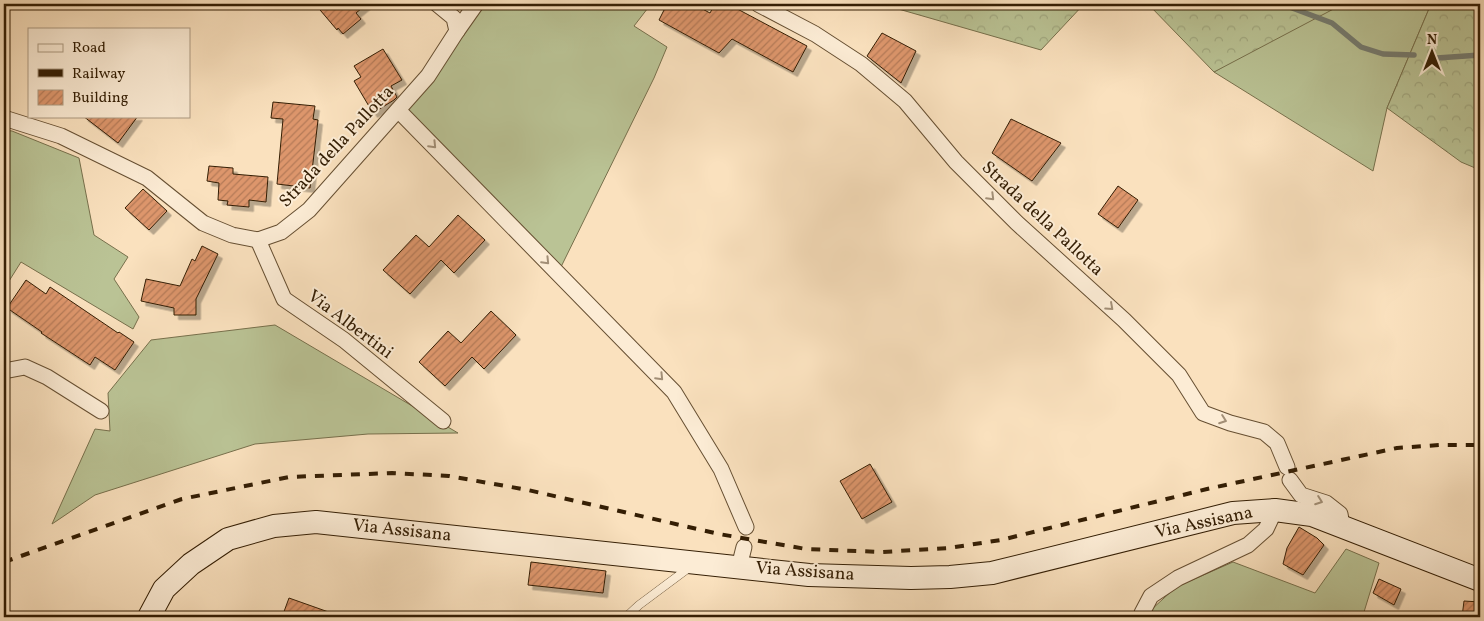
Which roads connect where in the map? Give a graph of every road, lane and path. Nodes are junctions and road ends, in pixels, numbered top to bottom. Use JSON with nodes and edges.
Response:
{"nodes":[{"id":1,"x":437,"y":4,"type":"edge"},
{"id":2,"x":476,"y":4,"type":"edge"},
{"id":3,"x":758,"y":4,"type":"edge"},
{"id":4,"x":457,"y":31,"type":"junction"},
{"id":5,"x":398,"y":110,"type":"junction"},
{"id":6,"x":4,"y":118,"type":"edge"},
{"id":7,"x":258,"y":240,"type":"junction"},
{"id":8,"x":4,"y":371,"type":"edge"},
{"id":9,"x":101,"y":411,"type":"dead end"},
{"id":10,"x":444,"y":421,"type":"dead end"},
{"id":11,"x":1275,"y":510,"type":"junction"},
{"id":12,"x":1342,"y":525,"type":"junction"},
{"id":13,"x":746,"y":528,"type":"dead end"},
{"id":14,"x":696,"y":563,"type":"junction"},
{"id":15,"x":1480,"y":580,"type":"edge"},
{"id":16,"x":149,"y":617,"type":"edge"},
{"id":17,"x":626,"y":617,"type":"edge"},
{"id":18,"x":1142,"y":617,"type":"edge"}],
"edges":[{"from":1,"to":4,"type":"street"},
{"from":2,"to":4,"type":"street","name":"Strada della Pallotta"},
{"from":3,"to":12,"type":"street","name":"Strada della Pallotta","one_way":true},
{"from":4,"to":5,"type":"street","name":"Strada della Pallotta"},
{"from":5,"to":7,"type":"street","name":"Strada della Pallotta"},
{"from":5,"to":13,"type":"street","one_way":true},
{"from":6,"to":7,"type":"street","name":"Strada della Pallotta"},
{"from":7,"to":10,"type":"street","name":"Via Albertini"},
{"from":8,"to":9,"type":"street"},
{"from":11,"to":12,"type":"main road","name":"Via Assisana"},
{"from":11,"to":14,"type":"main road","name":"Via Assisana"},
{"from":11,"to":18,"type":"street"},
{"from":12,"to":15,"type":"main road","name":"Via Assisana"},
{"from":14,"to":16,"type":"main road","name":"Via Assisana"},
{"from":14,"to":17,"type":"lane"}]}
